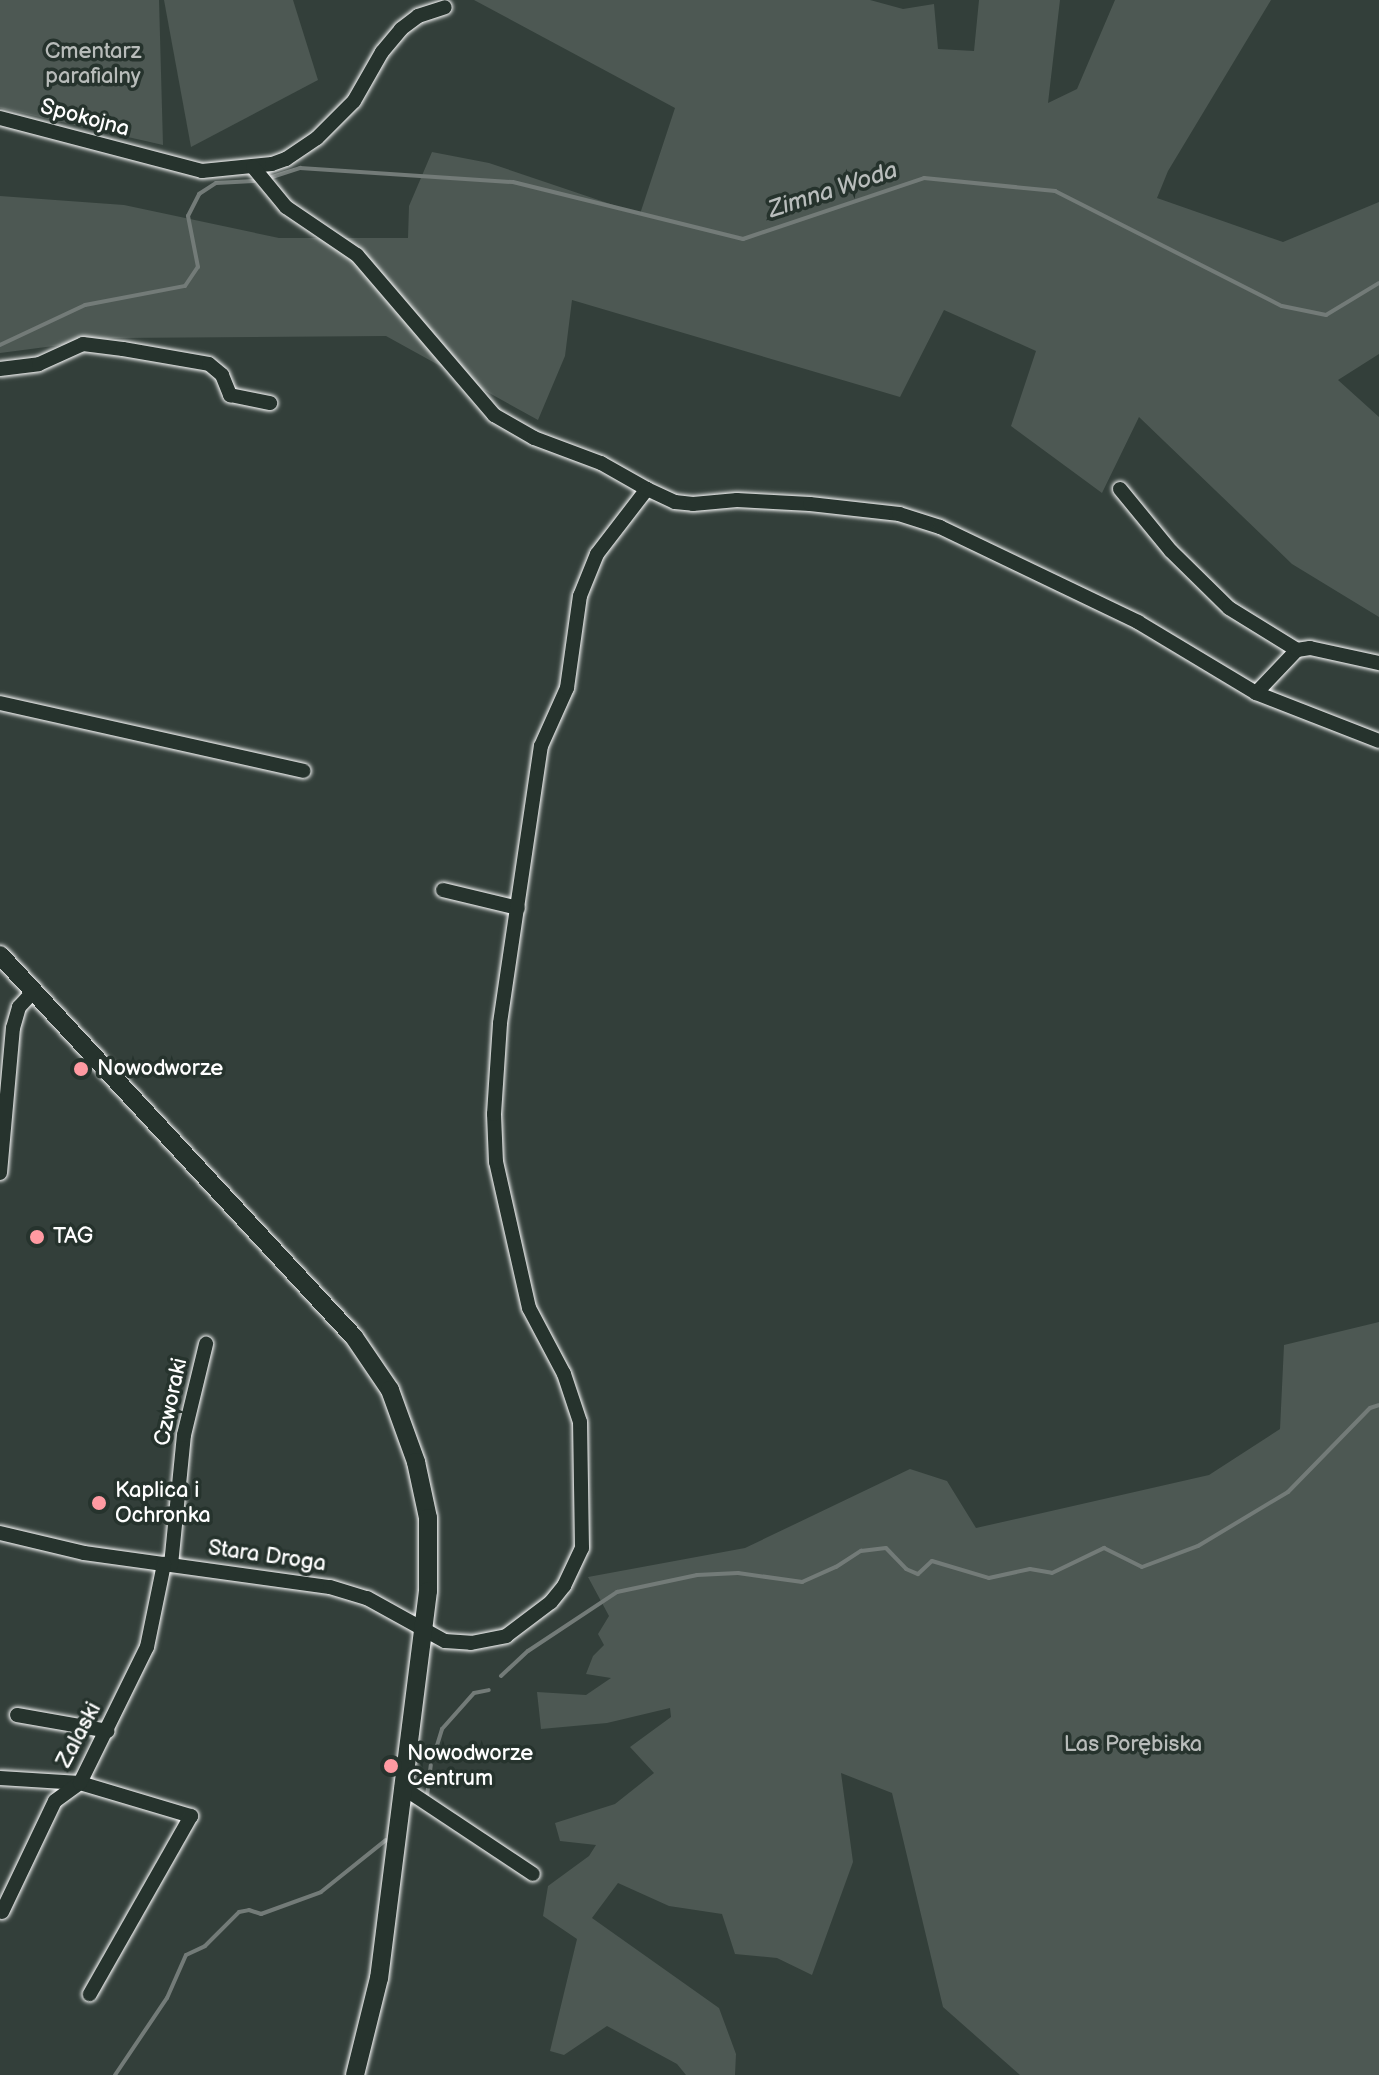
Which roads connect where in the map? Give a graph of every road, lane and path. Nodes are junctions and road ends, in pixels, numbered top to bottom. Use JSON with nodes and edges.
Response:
{"nodes":[{"id":1,"x":445,"y":7,"type":"dead end"},
{"id":2,"x":0,"y":118,"type":"edge"},
{"id":3,"x":253,"y":167,"type":"junction"},
{"id":4,"x":0,"y":369,"type":"edge"},
{"id":5,"x":270,"y":403,"type":"dead end"},
{"id":6,"x":647,"y":489,"type":"junction"},
{"id":7,"x":1120,"y":489,"type":"dead end"},
{"id":8,"x":1297,"y":650,"type":"junction"},
{"id":9,"x":1379,"y":663,"type":"edge"},
{"id":10,"x":1256,"y":693,"type":"junction"},
{"id":11,"x":0,"y":703,"type":"edge"},
{"id":12,"x":1379,"y":741,"type":"edge"},
{"id":13,"x":303,"y":771,"type":"dead end"},
{"id":14,"x":443,"y":890,"type":"dead end"},
{"id":15,"x":518,"y":908,"type":"junction"},
{"id":16,"x":0,"y":955,"type":"edge"},
{"id":17,"x":33,"y":992,"type":"junction"},
{"id":18,"x":0,"y":1173,"type":"edge"},
{"id":19,"x":206,"y":1344,"type":"dead end"},
{"id":20,"x":0,"y":1533,"type":"edge"},
{"id":21,"x":168,"y":1564,"type":"junction"},
{"id":22,"x":424,"y":1632,"type":"junction"},
{"id":23,"x":17,"y":1715,"type":"dead end"},
{"id":24,"x":108,"y":1731,"type":"junction"},
{"id":25,"x":0,"y":1778,"type":"edge"},
{"id":26,"x":80,"y":1783,"type":"junction"},
{"id":27,"x":402,"y":1787,"type":"junction"},
{"id":28,"x":533,"y":1874,"type":"dead end"},
{"id":29,"x":2,"y":1912,"type":"edge"},
{"id":30,"x":90,"y":1994,"type":"dead end"},
{"id":31,"x":355,"y":2075,"type":"edge"}],
"edges":[{"from":1,"to":3,"type":"street","name":"Spokojna"},
{"from":2,"to":3,"type":"street","name":"Spokojna"},
{"from":3,"to":6,"type":"street"},
{"from":4,"to":5,"type":"street"},
{"from":6,"to":10,"type":"street"},
{"from":6,"to":15,"type":"street","name":"Stara Droga"},
{"from":7,"to":8,"type":"street"},
{"from":8,"to":9,"type":"street"},
{"from":8,"to":10,"type":"street"},
{"from":10,"to":12,"type":"street"},
{"from":11,"to":13,"type":"street"},
{"from":14,"to":15,"type":"street"},
{"from":15,"to":22,"type":"street","name":"Stara Droga"},
{"from":16,"to":17,"type":"main road"},
{"from":17,"to":18,"type":"street"},
{"from":17,"to":22,"type":"main road"},
{"from":19,"to":21,"type":"street","name":"Czworaki"},
{"from":20,"to":21,"type":"street","name":"Stara Droga"},
{"from":21,"to":22,"type":"street","name":"Stara Droga"},
{"from":21,"to":24,"type":"street","name":"Zalaski"},
{"from":22,"to":27,"type":"main road"},
{"from":23,"to":24,"type":"street"},
{"from":24,"to":26,"type":"street","name":"Zalaski"},
{"from":25,"to":26,"type":"street"},
{"from":26,"to":29,"type":"street","name":"Zalaski"},
{"from":26,"to":30,"type":"street"},
{"from":27,"to":28,"type":"street"},
{"from":27,"to":31,"type":"main road"}]}
